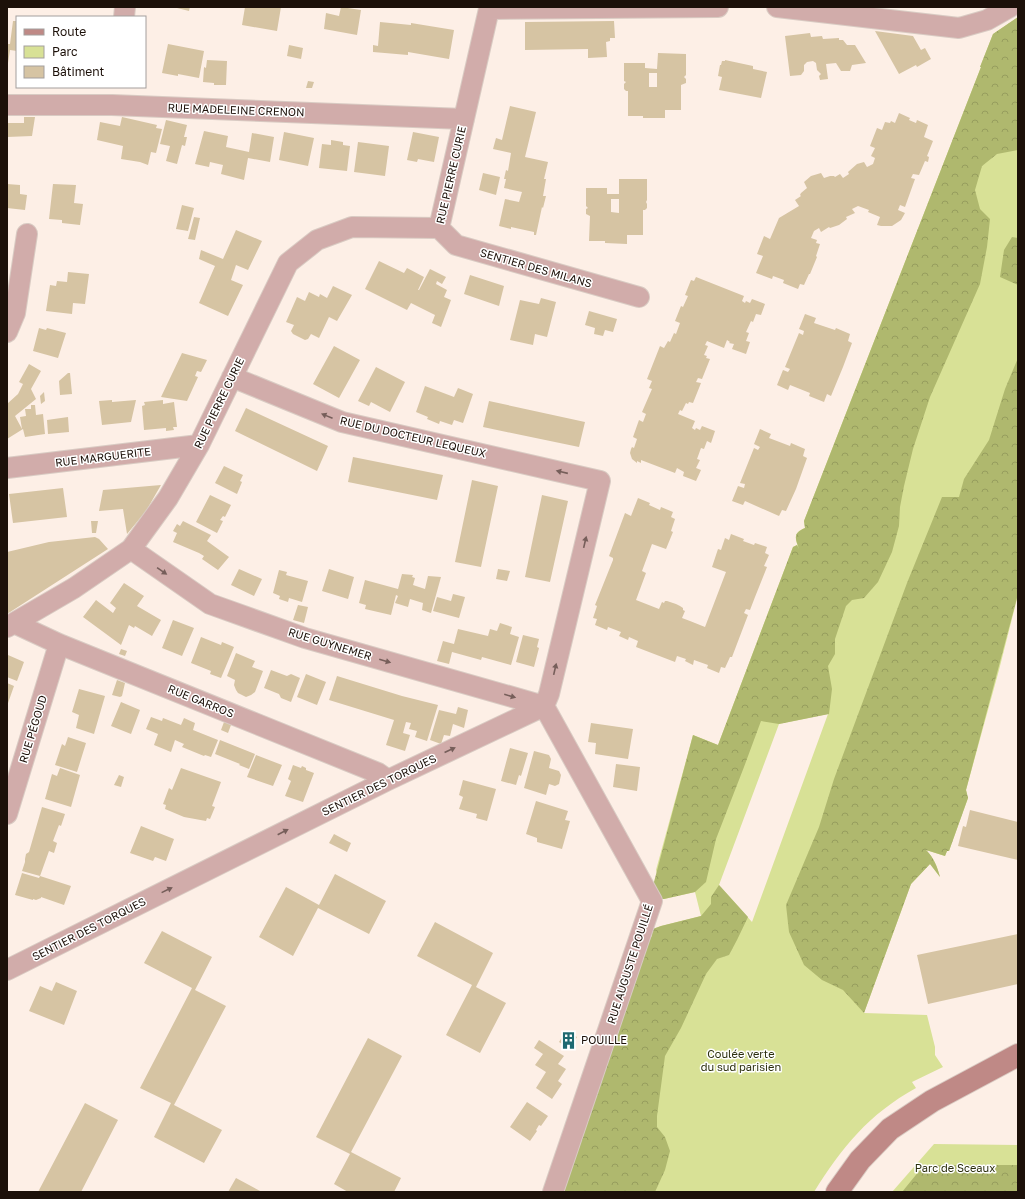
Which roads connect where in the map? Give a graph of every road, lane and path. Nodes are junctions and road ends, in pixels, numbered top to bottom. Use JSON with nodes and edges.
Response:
{"nodes":[{"id":1,"x":718,"y":7,"type":"edge"},
{"id":2,"x":777,"y":7,"type":"edge"},
{"id":3,"x":1010,"y":7,"type":"edge"},
{"id":4,"x":482,"y":8,"type":"edge"},
{"id":5,"x":113,"y":96,"type":"edge"},
{"id":6,"x":7,"y":105,"type":"edge"},
{"id":7,"x":464,"y":119,"type":"junction"},
{"id":8,"x":439,"y":228,"type":"junction"},
{"id":9,"x":27,"y":234,"type":"dead end"},
{"id":10,"x":639,"y":297,"type":"dead end"},
{"id":11,"x":7,"y":332,"type":"edge"},
{"id":12,"x":232,"y":378,"type":"junction"},
{"id":13,"x":199,"y":445,"type":"junction"},
{"id":14,"x":7,"y":468,"type":"edge"},
{"id":15,"x":131,"y":548,"type":"junction"},
{"id":16,"x":11,"y":625,"type":"edge"},
{"id":17,"x":60,"y":644,"type":"junction"},
{"id":18,"x":544,"y":706,"type":"junction"},
{"id":19,"x":388,"y":780,"type":"junction"},
{"id":20,"x":7,"y":814,"type":"edge"},
{"id":21,"x":7,"y":970,"type":"edge"},
{"id":22,"x":1018,"y":1055,"type":"edge"},
{"id":23,"x":553,"y":1192,"type":"edge"},
{"id":24,"x":837,"y":1192,"type":"edge"}],
"edges":[{"from":1,"to":4,"type":"street","name":"RUE PIERRE CURIE"},
{"from":2,"to":3,"type":"street"},
{"from":4,"to":7,"type":"street","name":"RUE PIERRE CURIE"},
{"from":5,"to":6,"type":"street","name":"RUE MADELEINE CRENON"},
{"from":5,"to":7,"type":"street","name":"RUE MADELEINE CRENON"},
{"from":7,"to":8,"type":"street","name":"RUE PIERRE CURIE"},
{"from":8,"to":10,"type":"street","name":"SENTIER DES MILANS"},
{"from":8,"to":12,"type":"street","name":"RUE PIERRE CURIE"},
{"from":9,"to":11,"type":"street"},
{"from":12,"to":13,"type":"street","name":"RUE PIERRE CURIE"},
{"from":18,"to":12,"type":"street","name":"RUE DU DOCTEUR LEQUEUX","one_way":true},
{"from":13,"to":14,"type":"street","name":"RUE MARGUERITE"},
{"from":13,"to":15,"type":"street","name":"RUE PIERRE CURIE"},
{"from":15,"to":16,"type":"street","name":"RUE PIERRE CURIE"},
{"from":15,"to":18,"type":"street","name":"RUE GUYNEMER","one_way":true},
{"from":16,"to":17,"type":"street","name":"RUE GARROS"},
{"from":17,"to":19,"type":"street","name":"RUE GARROS"},
{"from":17,"to":20,"type":"street","name":"RUE PÉGOUD"},
{"from":19,"to":18,"type":"street","name":"SENTIER DES TORQUES","one_way":true},
{"from":18,"to":23,"type":"street","name":"RUE AUGUSTE POUILLÉ"},
{"from":21,"to":19,"type":"street","name":"SENTIER DES TORQUES","one_way":true},
{"from":22,"to":24,"type":"main road"}]}
